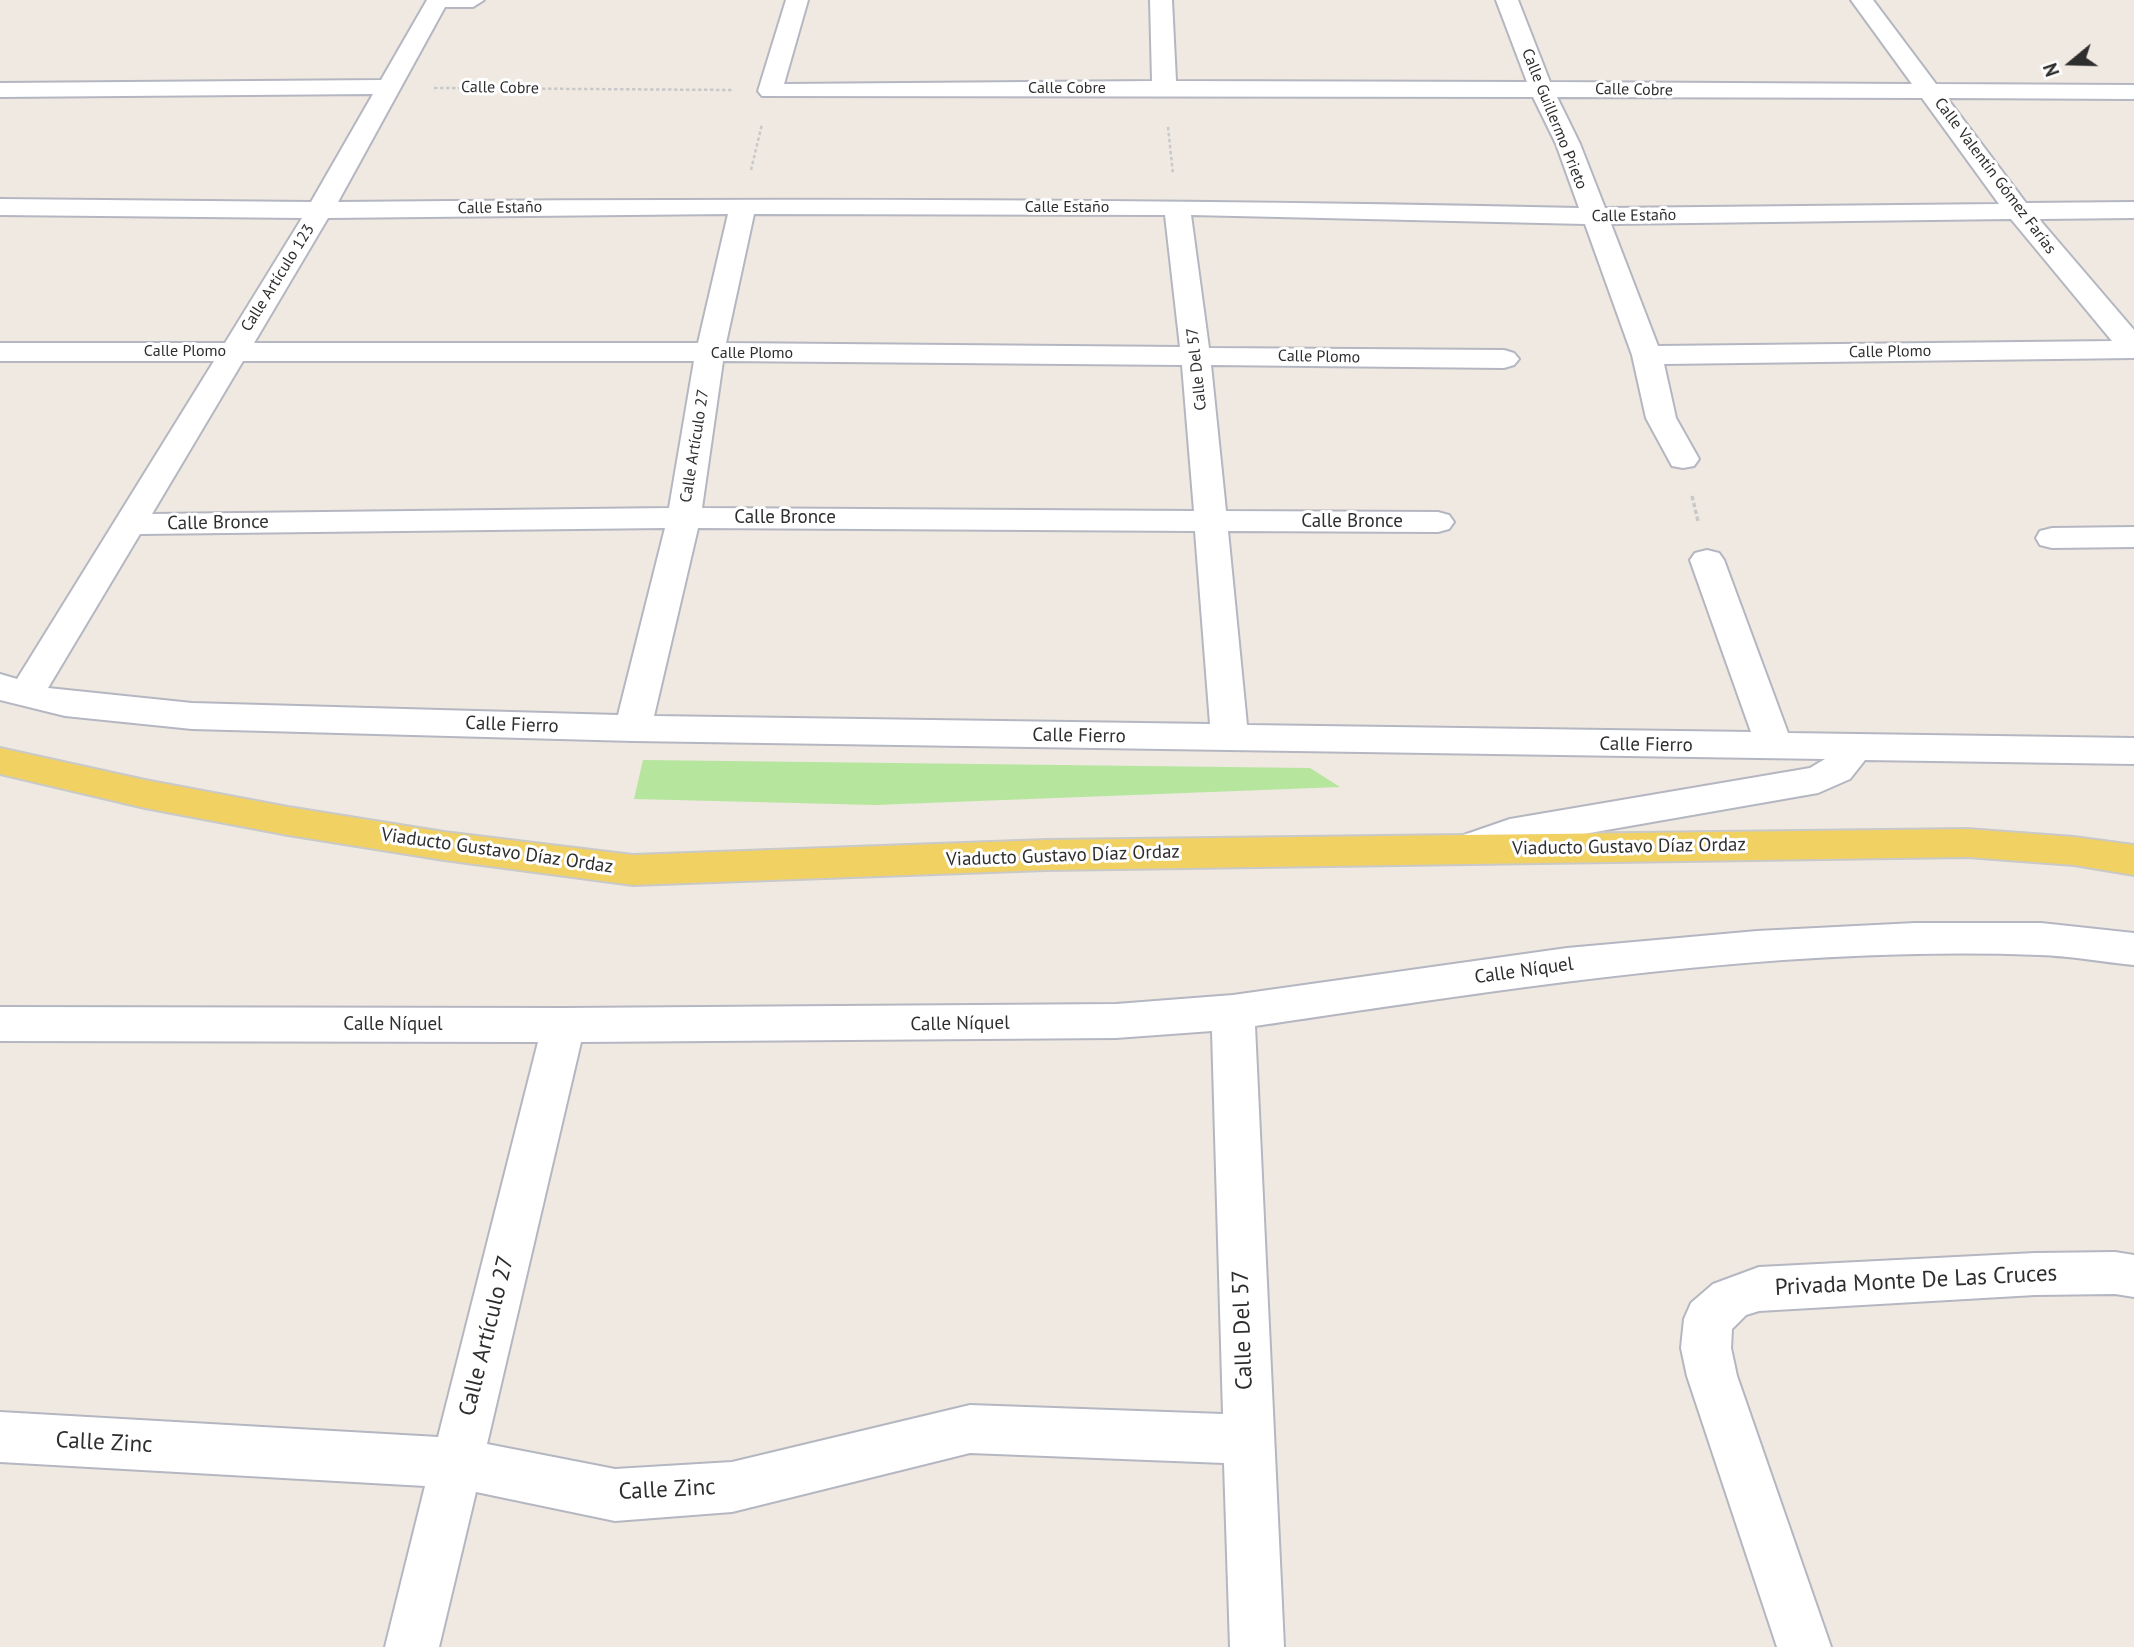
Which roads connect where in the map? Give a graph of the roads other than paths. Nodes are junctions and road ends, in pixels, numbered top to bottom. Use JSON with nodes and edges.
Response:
{"nodes":[{"id":1,"x":438,"y":0,"type":"edge"},
{"id":2,"x":473,"y":0,"type":"edge"},
{"id":3,"x":797,"y":0,"type":"edge"},
{"id":4,"x":1161,"y":0,"type":"edge"},
{"id":5,"x":1507,"y":0,"type":"edge"},
{"id":6,"x":1862,"y":0,"type":"edge"},
{"id":7,"x":387,"y":87,"type":"junction"},
{"id":8,"x":1164,"y":88,"type":"junction"},
{"id":9,"x":1541,"y":89,"type":"junction"},
{"id":10,"x":1931,"y":92,"type":"junction"},
{"id":11,"x":2134,"y":92,"type":"edge"},
{"id":12,"x":4,"y":94,"type":"edge"},
{"id":13,"x":743,"y":206,"type":"junction"},
{"id":14,"x":0,"y":207,"type":"edge"},
{"id":15,"x":1177,"y":207,"type":"junction"},
{"id":16,"x":320,"y":210,"type":"junction"},
{"id":17,"x":2134,"y":210,"type":"edge"},
{"id":18,"x":2018,"y":211,"type":"junction"},
{"id":19,"x":1593,"y":216,"type":"junction"},
{"id":20,"x":2134,"y":349,"type":"edge"},
{"id":21,"x":233,"y":351,"type":"junction"},
{"id":22,"x":0,"y":352,"type":"edge"},
{"id":23,"x":710,"y":352,"type":"junction"},
{"id":24,"x":1647,"y":355,"type":"junction"},
{"id":25,"x":1196,"y":356,"type":"junction"},
{"id":26,"x":1504,"y":359,"type":"dead end"},
{"id":27,"x":1683,"y":459,"type":"road end"},
{"id":28,"x":684,"y":518,"type":"junction"},
{"id":29,"x":1210,"y":521,"type":"junction"},
{"id":30,"x":1438,"y":522,"type":"dead end"},
{"id":31,"x":132,"y":524,"type":"junction"},
{"id":32,"x":2134,"y":537,"type":"edge"},
{"id":33,"x":2052,"y":538,"type":"dead end"},
{"id":34,"x":1707,"y":560,"type":"road end"},
{"id":35,"x":13,"y":691,"type":"edge"},
{"id":36,"x":633,"y":728,"type":"junction"},
{"id":37,"x":1230,"y":739,"type":"junction"},
{"id":38,"x":1776,"y":747,"type":"junction"},
{"id":39,"x":1854,"y":748,"type":"junction"},
{"id":40,"x":2134,"y":751,"type":"edge"},
{"id":41,"x":0,"y":761,"type":"edge"},
{"id":42,"x":1466,"y":849,"type":"junction"},
{"id":43,"x":2134,"y":860,"type":"edge"},
{"id":44,"x":2134,"y":949,"type":"edge"},
{"id":45,"x":1233,"y":1012,"type":"junction"},
{"id":46,"x":0,"y":1024,"type":"edge"},
{"id":47,"x":564,"y":1025,"type":"junction"},
{"id":48,"x":2134,"y":1276,"type":"edge"},
{"id":49,"x":0,"y":1437,"type":"edge"},
{"id":50,"x":1247,"y":1439,"type":"junction"},
{"id":51,"x":455,"y":1464,"type":"junction"},
{"id":52,"x":412,"y":1647,"type":"edge"},
{"id":53,"x":1256,"y":1647,"type":"edge"},
{"id":54,"x":1804,"y":1647,"type":"edge"}],
"edges":[{"from":1,"to":2,"type":"street"},
{"from":1,"to":7,"type":"street","name":"Calle Artículo 123"},
{"from":3,"to":8,"type":"street","name":"Calle Cobre"},
{"from":4,"to":8,"type":"street"},
{"from":5,"to":9,"type":"street","name":"Calle Guillermo Prieto"},
{"from":6,"to":10,"type":"street","name":"Calle Valentín Gómez Farías"},
{"from":7,"to":12,"type":"street"},
{"from":7,"to":16,"type":"street","name":"Calle Artículo 123"},
{"from":8,"to":9,"type":"street","name":"Calle Cobre"},
{"from":9,"to":10,"type":"street","name":"Calle Cobre"},
{"from":9,"to":19,"type":"street","name":"Calle Guillermo Prieto"},
{"from":10,"to":11,"type":"street","name":"Calle Cobre"},
{"from":10,"to":18,"type":"street","name":"Calle Valentín Gómez Farías"},
{"from":13,"to":15,"type":"street","name":"Calle Estaño"},
{"from":13,"to":16,"type":"street","name":"Calle Estaño"},
{"from":13,"to":23,"type":"street","name":"Calle Artículo 27"},
{"from":14,"to":16,"type":"street","name":"Calle Estaño"},
{"from":15,"to":19,"type":"street","name":"Calle Estaño"},
{"from":15,"to":25,"type":"street","name":"Calle Del 57"},
{"from":16,"to":21,"type":"street","name":"Calle Artículo 123"},
{"from":17,"to":18,"type":"street","name":"Calle Estaño"},
{"from":18,"to":19,"type":"street","name":"Calle Estaño"},
{"from":18,"to":20,"type":"street","name":"Calle Valentín Gómez Farías"},
{"from":19,"to":24,"type":"street","name":"Calle Guillermo Prieto"},
{"from":20,"to":24,"type":"street","name":"Calle Plomo"},
{"from":21,"to":22,"type":"street","name":"Calle Plomo"},
{"from":21,"to":23,"type":"street","name":"Calle Plomo"},
{"from":21,"to":31,"type":"street","name":"Calle Artículo 123"},
{"from":23,"to":25,"type":"street","name":"Calle Plomo"},
{"from":23,"to":28,"type":"street","name":"Calle Artículo 27"},
{"from":24,"to":27,"type":"street","name":"Calle Guillermo Prieto"},
{"from":25,"to":26,"type":"street","name":"Calle Plomo"},
{"from":25,"to":29,"type":"street","name":"Calle Del 57"},
{"from":28,"to":29,"type":"street","name":"Calle Bronce"},
{"from":28,"to":31,"type":"street","name":"Calle Bronce"},
{"from":28,"to":36,"type":"street","name":"Calle Artículo 27"},
{"from":29,"to":30,"type":"street","name":"Calle Bronce"},
{"from":29,"to":37,"type":"street","name":"Calle Del 57"},
{"from":31,"to":35,"type":"street","name":"Calle Artículo 123"},
{"from":32,"to":33,"type":"street"},
{"from":34,"to":38,"type":"street"},
{"from":35,"to":36,"type":"street","name":"Calle Fierro"},
{"from":36,"to":37,"type":"street","name":"Calle Fierro"},
{"from":37,"to":38,"type":"street","name":"Calle Fierro"},
{"from":38,"to":39,"type":"street","name":"Calle Fierro"},
{"from":39,"to":40,"type":"street","name":"Calle Fierro"},
{"from":39,"to":42,"type":"street"},
{"from":41,"to":42,"type":"main road","name":"Viaducto Gustavo Díaz Ordaz"},
{"from":42,"to":43,"type":"main road","name":"Viaducto Gustavo Díaz Ordaz"},
{"from":44,"to":45,"type":"street","name":"Calle Níquel"},
{"from":45,"to":47,"type":"street","name":"Calle Níquel"},
{"from":45,"to":50,"type":"street","name":"Calle Del 57"},
{"from":46,"to":47,"type":"street","name":"Calle Níquel"},
{"from":47,"to":51,"type":"street","name":"Calle Artículo 27"},
{"from":48,"to":54,"type":"street","name":"Privada Monte De Las Cruces"},
{"from":49,"to":51,"type":"street","name":"Calle Zinc"},
{"from":50,"to":51,"type":"street","name":"Calle Zinc"},
{"from":50,"to":53,"type":"street","name":"Calle Del 57"},
{"from":51,"to":52,"type":"street","name":"Calle Artículo 27"}]}
